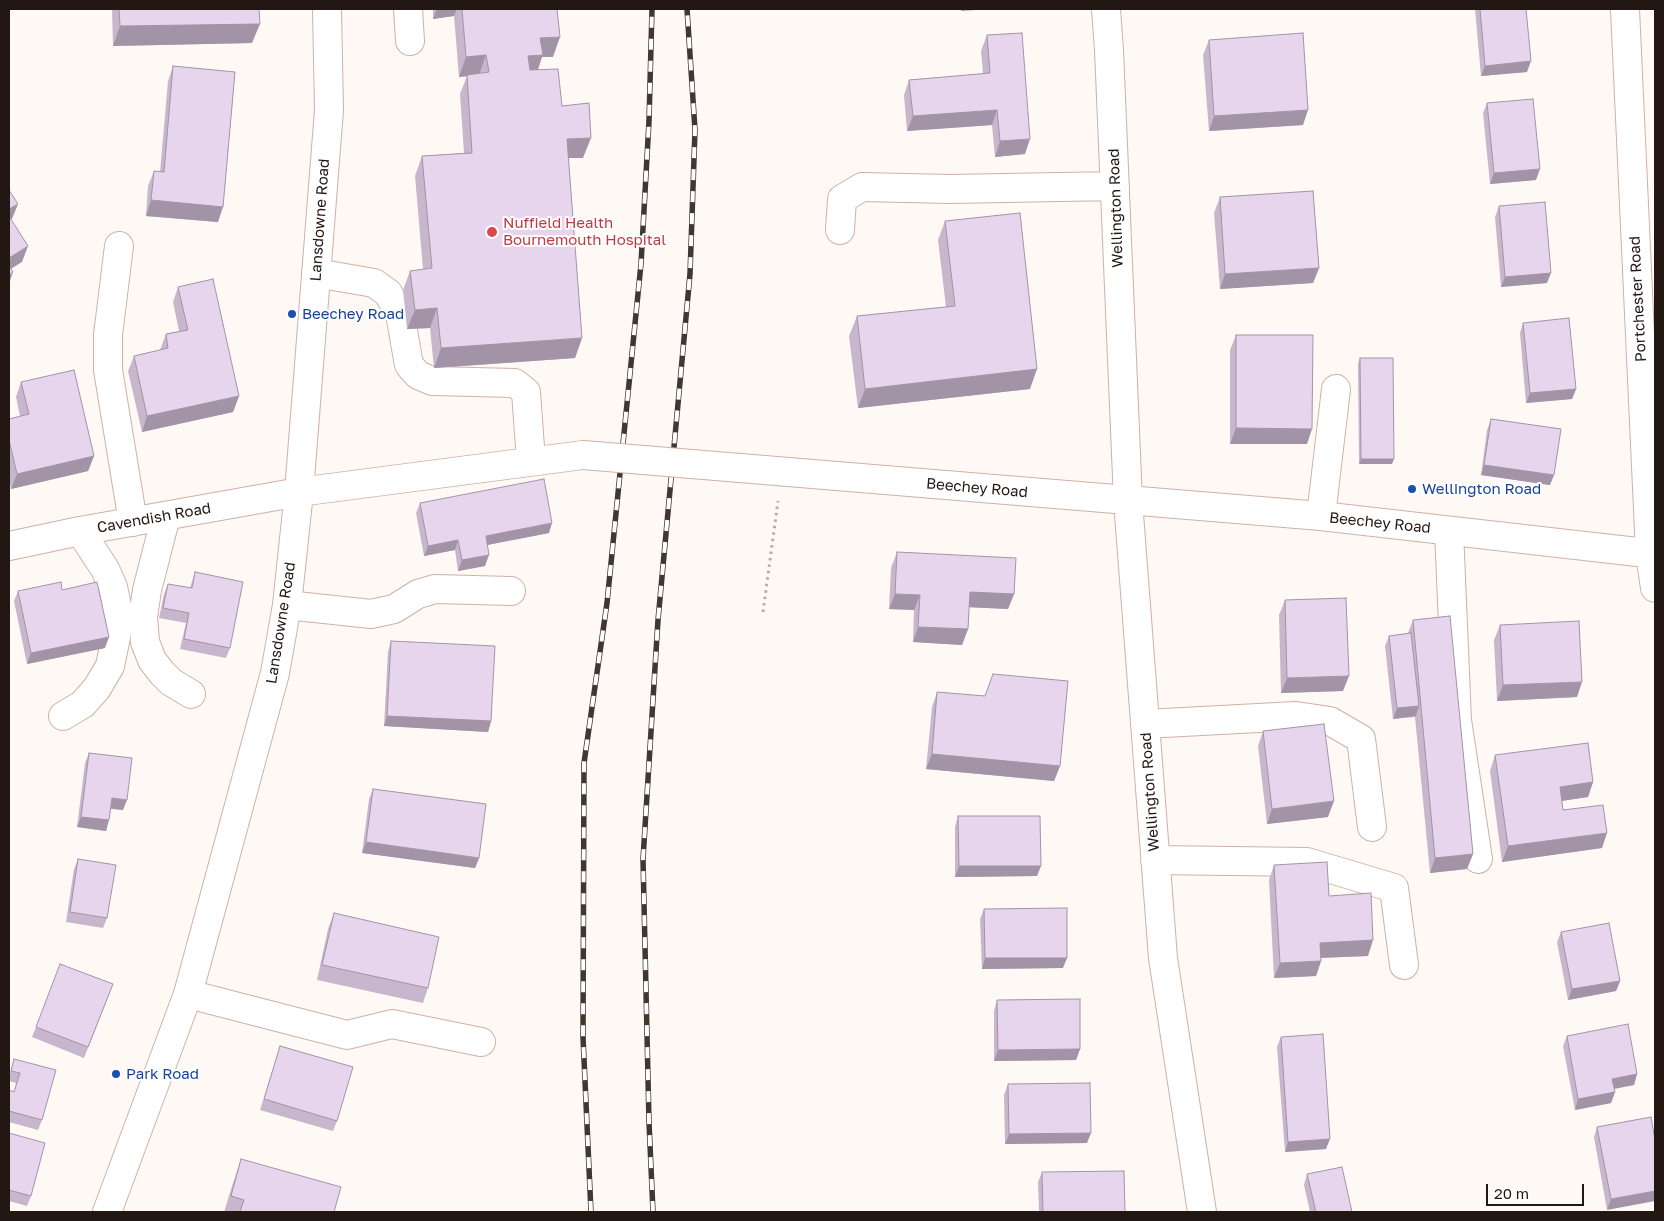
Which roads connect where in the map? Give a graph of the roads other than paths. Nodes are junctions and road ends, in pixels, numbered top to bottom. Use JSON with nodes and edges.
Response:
{"nodes":[{"id":1,"x":327,"y":9,"type":"edge"},
{"id":2,"x":408,"y":9,"type":"edge"},
{"id":3,"x":1106,"y":9,"type":"edge"},
{"id":4,"x":1625,"y":9,"type":"edge"},
{"id":5,"x":410,"y":41,"type":"dead end"},
{"id":6,"x":1115,"y":186,"type":"junction"},
{"id":7,"x":840,"y":230,"type":"dead end"},
{"id":8,"x":120,"y":246,"type":"dead end"},
{"id":9,"x":316,"y":273,"type":"junction"},
{"id":10,"x":1336,"y":389,"type":"dead end"},
{"id":11,"x":531,"y":461,"type":"junction"},
{"id":12,"x":299,"y":492,"type":"junction"},
{"id":13,"x":1128,"y":501,"type":"junction"},
{"id":14,"x":166,"y":516,"type":"junction"},
{"id":15,"x":1321,"y":516,"type":"junction"},
{"id":16,"x":133,"y":522,"type":"junction"},
{"id":17,"x":80,"y":531,"type":"junction"},
{"id":18,"x":1449,"y":531,"type":"junction"},
{"id":19,"x":9,"y":546,"type":"edge"},
{"id":20,"x":1653,"y":553,"type":"edge"},
{"id":21,"x":1655,"y":588,"type":"edge"},
{"id":22,"x":511,"y":591,"type":"dead end"},
{"id":23,"x":287,"y":605,"type":"junction"},
{"id":24,"x":191,"y":694,"type":"dead end"},
{"id":25,"x":63,"y":716,"type":"dead end"},
{"id":26,"x":1145,"y":724,"type":"junction"},
{"id":27,"x":1372,"y":827,"type":"dead end"},
{"id":28,"x":1478,"y":859,"type":"dead end"},
{"id":29,"x":1155,"y":860,"type":"junction"},
{"id":30,"x":1404,"y":965,"type":"dead end"},
{"id":31,"x":188,"y":994,"type":"junction"},
{"id":32,"x":481,"y":1042,"type":"dead end"},
{"id":33,"x":107,"y":1212,"type":"edge"},
{"id":34,"x":1202,"y":1212,"type":"edge"}],
"edges":[{"from":1,"to":9,"type":"street","name":"Lansdowne Road"},
{"from":2,"to":5,"type":"street"},
{"from":3,"to":6,"type":"street","name":"Wellington Road"},
{"from":4,"to":20,"type":"street","name":"Portchester Road"},
{"from":6,"to":7,"type":"street"},
{"from":6,"to":13,"type":"street","name":"Wellington Road"},
{"from":8,"to":16,"type":"street"},
{"from":9,"to":11,"type":"street"},
{"from":9,"to":12,"type":"street","name":"Lansdowne Road"},
{"from":10,"to":15,"type":"street"},
{"from":11,"to":12,"type":"street","name":"Beechey Road"},
{"from":11,"to":13,"type":"street","name":"Beechey Road","bridge":true},
{"from":12,"to":14,"type":"street","name":"Cavendish Road"},
{"from":12,"to":23,"type":"street","name":"Lansdowne Road"},
{"from":13,"to":15,"type":"street","name":"Beechey Road"},
{"from":13,"to":26,"type":"street","name":"Wellington Road"},
{"from":14,"to":16,"type":"street","name":"Cavendish Road"},
{"from":14,"to":24,"type":"street"},
{"from":15,"to":18,"type":"street","name":"Beechey Road"},
{"from":16,"to":17,"type":"street","name":"Cavendish Road"},
{"from":17,"to":19,"type":"street","name":"Cavendish Road"},
{"from":17,"to":25,"type":"street"},
{"from":18,"to":20,"type":"street","name":"Beechey Road"},
{"from":18,"to":28,"type":"street"},
{"from":20,"to":21,"type":"street","name":"Portchester Road"},
{"from":22,"to":23,"type":"street"},
{"from":23,"to":31,"type":"street","name":"Lansdowne Road"},
{"from":26,"to":27,"type":"street"},
{"from":26,"to":29,"type":"street","name":"Wellington Road"},
{"from":29,"to":30,"type":"street"},
{"from":29,"to":34,"type":"street","name":"Wellington Road"},
{"from":31,"to":32,"type":"street"},
{"from":31,"to":33,"type":"street","name":"Lansdowne Road"}]}
